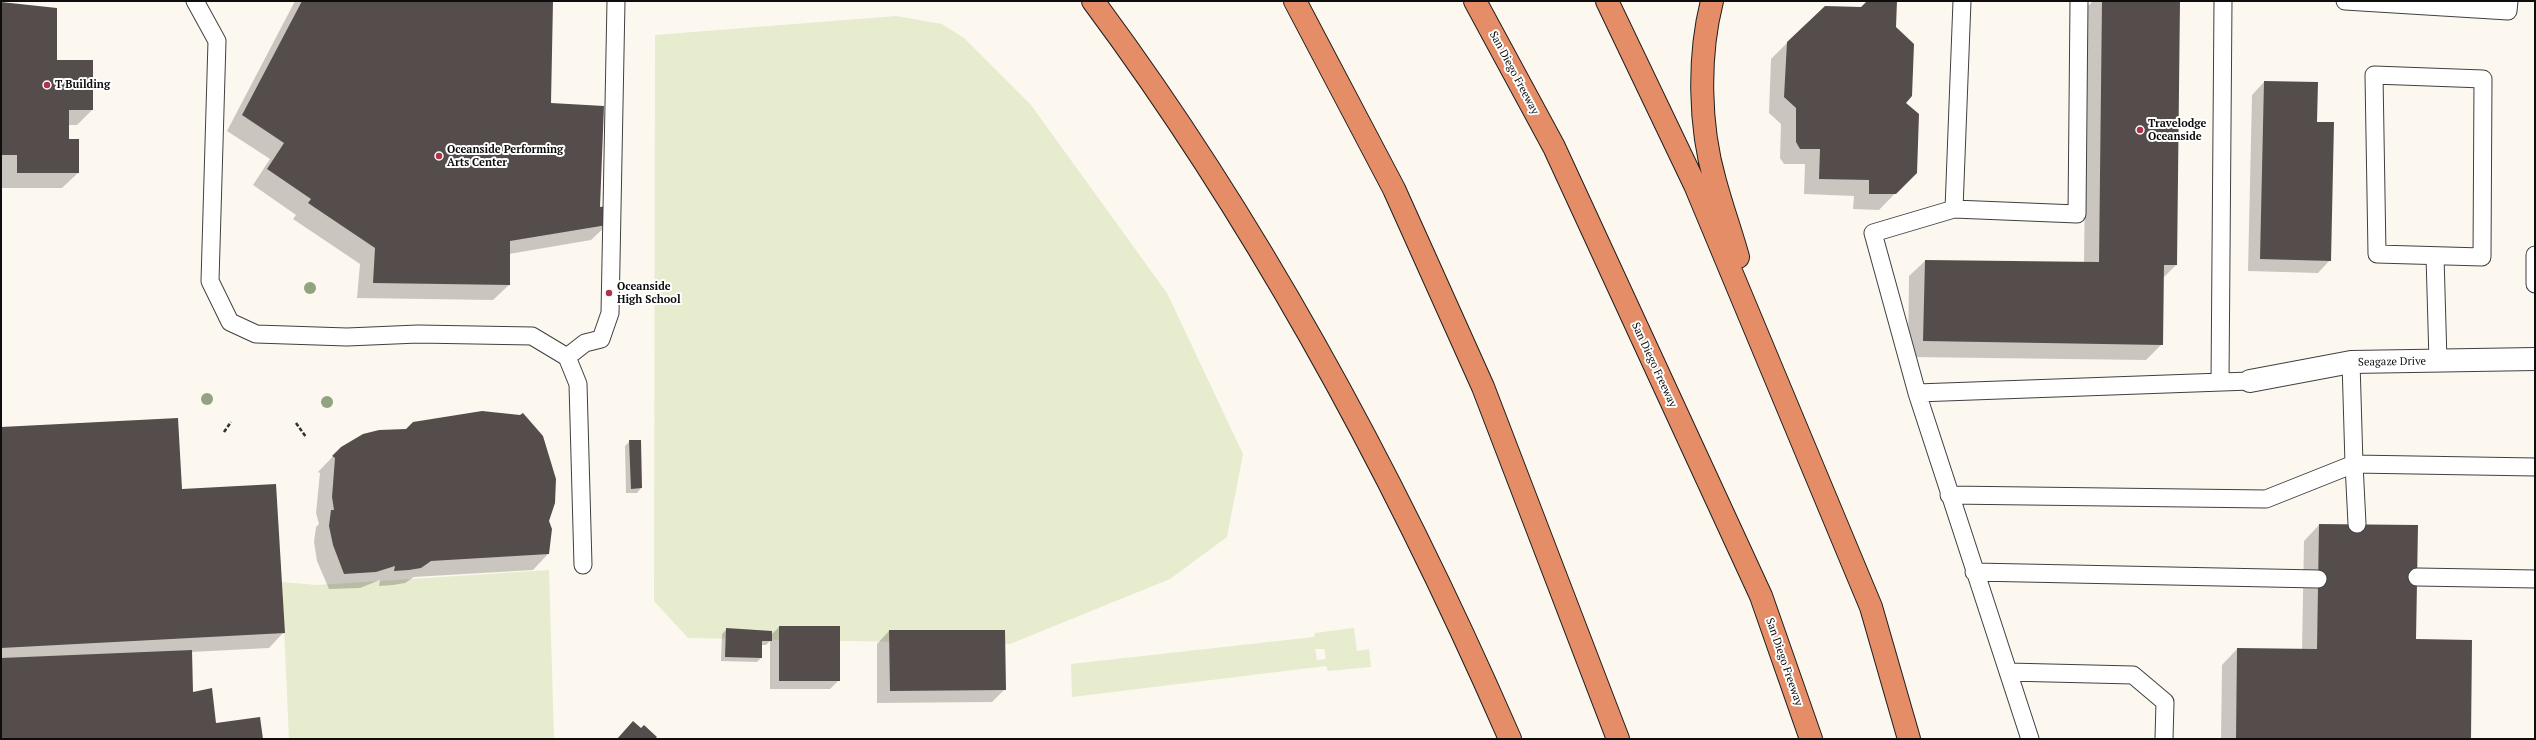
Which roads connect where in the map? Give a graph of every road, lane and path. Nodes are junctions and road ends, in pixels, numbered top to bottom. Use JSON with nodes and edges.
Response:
{"nodes":[{"id":1,"x":195,"y":1,"type":"edge"},
{"id":2,"x":616,"y":1,"type":"edge"},
{"id":3,"x":1093,"y":1,"type":"edge"},
{"id":4,"x":1295,"y":1,"type":"edge"},
{"id":5,"x":1475,"y":1,"type":"edge"},
{"id":6,"x":1606,"y":1,"type":"edge"},
{"id":7,"x":1712,"y":1,"type":"edge"},
{"id":8,"x":1962,"y":1,"type":"edge"},
{"id":9,"x":2079,"y":1,"type":"edge"},
{"id":10,"x":2223,"y":1,"type":"edge"},
{"id":11,"x":2508,"y":1,"type":"edge"},
{"id":12,"x":2355,"y":2,"type":"edge"},
{"id":13,"x":1954,"y":208,"type":"junction"},
{"id":14,"x":2535,"y":255,"type":"edge"},
{"id":15,"x":2435,"y":256,"type":"junction"},
{"id":16,"x":2535,"y":284,"type":"edge"},
{"id":17,"x":567,"y":357,"type":"junction"},
{"id":18,"x":2535,"y":359,"type":"edge"},
{"id":19,"x":2438,"y":361,"type":"junction"},
{"id":20,"x":2351,"y":362,"type":"junction"},
{"id":21,"x":2250,"y":380,"type":"joint"},
{"id":22,"x":2220,"y":382,"type":"junction"},
{"id":23,"x":1779,"y":388,"type":"junction"},
{"id":24,"x":1917,"y":393,"type":"junction"},
{"id":25,"x":231,"y":422,"type":"dead end"},
{"id":26,"x":296,"y":423,"type":"dead end"},
{"id":27,"x":224,"y":432,"type":"dead end"},
{"id":28,"x":306,"y":437,"type":"dead end"},
{"id":29,"x":2354,"y":464,"type":"junction"},
{"id":30,"x":2535,"y":467,"type":"edge"},
{"id":31,"x":1950,"y":495,"type":"junction"},
{"id":32,"x":2357,"y":524,"type":"dead end"},
{"id":33,"x":583,"y":565,"type":"dead end"},
{"id":34,"x":1974,"y":572,"type":"junction"},
{"id":35,"x":2417,"y":577,"type":"dead end"},
{"id":36,"x":2318,"y":579,"type":"dead end"},
{"id":37,"x":2535,"y":579,"type":"edge"},
{"id":38,"x":2008,"y":672,"type":"junction"},
{"id":39,"x":1510,"y":739,"type":"edge"},
{"id":40,"x":1618,"y":739,"type":"edge"},
{"id":41,"x":1811,"y":739,"type":"edge"},
{"id":42,"x":1909,"y":739,"type":"edge"},
{"id":43,"x":2030,"y":739,"type":"edge"},
{"id":44,"x":2164,"y":739,"type":"edge"}],
"edges":[{"from":1,"to":17,"type":"lane"},
{"from":2,"to":17,"type":"lane"},
{"from":3,"to":39,"type":"highway"},
{"from":4,"to":40,"type":"highway"},
{"from":5,"to":41,"type":"highway","name":"San Diego Freeway"},
{"from":6,"to":23,"type":"highway"},
{"from":7,"to":23,"type":"highway"},
{"from":8,"to":13,"type":"lane"},
{"from":9,"to":13,"type":"lane"},
{"from":10,"to":22,"type":"lane"},
{"from":11,"to":12,"type":"lane"},
{"from":13,"to":24,"type":"lane"},
{"from":14,"to":16,"type":"lane"},
{"from":15,"to":15,"type":"lane"},
{"from":15,"to":19,"type":"lane"},
{"from":17,"to":33,"type":"lane"},
{"from":18,"to":19,"type":"street","name":"Seagaze Drive"},
{"from":19,"to":20,"type":"street","name":"Seagaze Drive"},
{"from":20,"to":21,"type":"street","name":"Seagaze Drive"},
{"from":20,"to":29,"type":"lane"},
{"from":21,"to":22,"type":"lane"},
{"from":22,"to":24,"type":"lane"},
{"from":23,"to":42,"type":"highway"},
{"from":24,"to":31,"type":"lane"},
{"from":25,"to":27,"type":"path"},
{"from":26,"to":28,"type":"path"},
{"from":29,"to":30,"type":"lane"},
{"from":29,"to":31,"type":"lane"},
{"from":29,"to":32,"type":"lane"},
{"from":31,"to":34,"type":"lane"},
{"from":34,"to":36,"type":"lane"},
{"from":34,"to":38,"type":"lane"},
{"from":35,"to":37,"type":"lane"},
{"from":38,"to":43,"type":"lane"},
{"from":38,"to":44,"type":"lane"}]}
